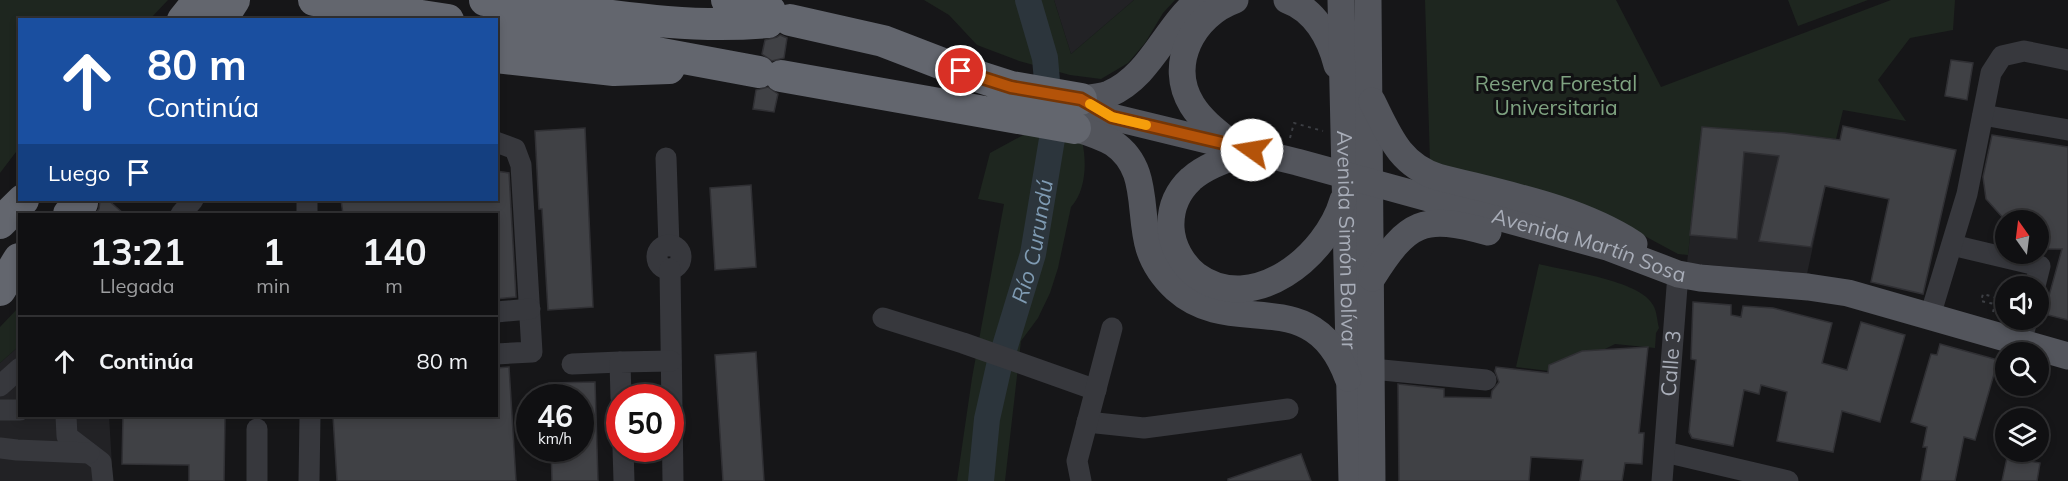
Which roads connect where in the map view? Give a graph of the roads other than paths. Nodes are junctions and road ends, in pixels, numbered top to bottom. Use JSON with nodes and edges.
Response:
{"nodes":[{"id":1,"x":314,"y":0,"type":"edge"},
{"id":2,"x":484,"y":0,"type":"edge"},
{"id":3,"x":727,"y":0,"type":"edge"},
{"id":4,"x":1199,"y":0,"type":"edge"},
{"id":5,"x":1235,"y":0,"type":"edge"},
{"id":6,"x":1287,"y":0,"type":"edge"},
{"id":7,"x":1341,"y":0,"type":"edge"},
{"id":8,"x":1368,"y":0,"type":"edge"},
{"id":9,"x":435,"y":18,"type":"edge"},
{"id":10,"x":776,"y":18,"type":"junction"},
{"id":11,"x":498,"y":27,"type":"edge"},
{"id":12,"x":498,"y":57,"type":"edge"},
{"id":13,"x":2068,"y":60,"type":"edge"},
{"id":14,"x":729,"y":67,"type":"junction"},
{"id":15,"x":1356,"y":92,"type":"junction"},
{"id":16,"x":1006,"y":101,"type":"junction"},
{"id":17,"x":1076,"y":113,"type":"junction"},
{"id":18,"x":1983,"y":115,"type":"junction"},
{"id":19,"x":2068,"y":130,"type":"edge"},
{"id":20,"x":498,"y":143,"type":"edge"},
{"id":21,"x":1244,"y":148,"type":"junction"},
{"id":22,"x":666,"y":158,"type":"dead end"},
{"id":23,"x":1347,"y":187,"type":"junction"},
{"id":24,"x":21,"y":201,"type":"edge"},
{"id":25,"x":21,"y":201,"type":"edge"},
{"id":26,"x":192,"y":201,"type":"edge"},
{"id":27,"x":182,"y":213,"type":"edge"},
{"id":28,"x":0,"y":215,"type":"edge"},
{"id":29,"x":0,"y":223,"type":"edge"},
{"id":30,"x":1952,"y":245,"type":"junction"},
{"id":31,"x":18,"y":260,"type":"edge"},
{"id":32,"x":18,"y":261,"type":"edge"},
{"id":33,"x":1669,"y":270,"type":"junction"},
{"id":34,"x":0,"y":273,"type":"edge"},
{"id":35,"x":2038,"y":276,"type":"edge"},
{"id":36,"x":1372,"y":278,"type":"junction"},
{"id":37,"x":0,"y":290,"type":"edge"},
{"id":38,"x":530,"y":309,"type":"junction"},
{"id":39,"x":498,"y":312,"type":"edge"},
{"id":40,"x":1930,"y":316,"type":"junction"},
{"id":41,"x":883,"y":318,"type":"dead end"},
{"id":42,"x":1112,"y":328,"type":"dead end"},
{"id":43,"x":2024,"y":331,"type":"edge"},
{"id":44,"x":498,"y":354,"type":"edge"},
{"id":45,"x":2068,"y":356,"type":"edge"},
{"id":46,"x":671,"y":361,"type":"junction"},
{"id":47,"x":620,"y":362,"type":"junction"},
{"id":48,"x":572,"y":364,"type":"dead end"},
{"id":49,"x":18,"y":370,"type":"edge"},
{"id":50,"x":1361,"y":376,"type":"junction"},
{"id":51,"x":1486,"y":380,"type":"dead end"},
{"id":52,"x":621,"y":384,"type":"edge"},
{"id":53,"x":0,"y":386,"type":"edge"},
{"id":54,"x":1096,"y":390,"type":"junction"},
{"id":55,"x":1288,"y":409,"type":"dead end"},
{"id":56,"x":0,"y":410,"type":"edge"},
{"id":57,"x":18,"y":410,"type":"edge"},
{"id":58,"x":66,"y":417,"type":"edge"},
{"id":59,"x":310,"y":417,"type":"edge"},
{"id":60,"x":1088,"y":422,"type":"junction"},
{"id":61,"x":257,"y":429,"type":"dead end"},
{"id":62,"x":0,"y":448,"type":"edge"},
{"id":63,"x":1665,"y":452,"type":"junction"},
{"id":64,"x":89,"y":453,"type":"junction"},
{"id":65,"x":623,"y":462,"type":"edge"},
{"id":66,"x":103,"y":481,"type":"edge"},
{"id":67,"x":256,"y":481,"type":"edge"},
{"id":68,"x":309,"y":481,"type":"edge"},
{"id":69,"x":624,"y":481,"type":"edge"},
{"id":70,"x":673,"y":481,"type":"edge"},
{"id":71,"x":1081,"y":481,"type":"edge"},
{"id":72,"x":1352,"y":481,"type":"edge"},
{"id":73,"x":1372,"y":481,"type":"edge"},
{"id":74,"x":1662,"y":481,"type":"edge"},
{"id":75,"x":1788,"y":481,"type":"edge"}],
"edges":[{"from":1,"to":9,"type":"highway"},
{"from":2,"to":10,"type":"highway"},
{"from":3,"to":10,"type":"highway"},
{"from":4,"to":17,"type":"main road"},
{"from":5,"to":21,"type":"main road"},
{"from":6,"to":15,"type":"main road"},
{"from":7,"to":15,"type":"main road","name":"Avenida Simón Bolívar"},
{"from":8,"to":15,"type":"main road","name":"Avenida Simón Bolívar"},
{"from":10,"to":16,"type":"highway"},
{"from":11,"to":14,"type":"highway"},
{"from":12,"to":14,"type":"highway"},
{"from":13,"to":18,"type":"street"},
{"from":14,"to":16,"type":"highway"},
{"from":15,"to":23,"type":"main road","name":"Avenida Simón Bolívar"},
{"from":15,"to":33,"type":"main road"},
{"from":15,"to":36,"type":"main road","name":"Avenida Simón Bolívar"},
{"from":16,"to":17,"type":"highway"},
{"from":17,"to":21,"type":"main road","name":"Avenida Martín Sosa"},
{"from":17,"to":50,"type":"main road"},
{"from":18,"to":19,"type":"street"},
{"from":18,"to":30,"type":"street"},
{"from":20,"to":38,"type":"street"},
{"from":21,"to":23,"type":"main road"},
{"from":21,"to":33,"type":"main road","name":"Avenida Martín Sosa"},
{"from":22,"to":46,"type":"street"},
{"from":23,"to":50,"type":"main road","name":"Avenida Simón Bolívar"},
{"from":24,"to":28,"type":"highway"},
{"from":25,"to":29,"type":"highway"},
{"from":26,"to":27,"type":"street"},
{"from":30,"to":35,"type":"street"},
{"from":30,"to":40,"type":"street"},
{"from":31,"to":34,"type":"highway"},
{"from":32,"to":37,"type":"highway"},
{"from":33,"to":36,"type":"main road"},
{"from":33,"to":40,"type":"main road","name":"Avenida Martín Sosa"},
{"from":33,"to":63,"type":"street","name":"Calle 3"},
{"from":36,"to":50,"type":"main road","name":"Avenida Simón Bolívar"},
{"from":38,"to":39,"type":"street"},
{"from":38,"to":44,"type":"street"},
{"from":40,"to":43,"type":"main road","name":"Avenida Martín Sosa"},
{"from":41,"to":54,"type":"street"},
{"from":42,"to":54,"type":"street"},
{"from":43,"to":45,"type":"main road","name":"Avenida Martín Sosa"},
{"from":46,"to":47,"type":"street"},
{"from":46,"to":70,"type":"street"},
{"from":47,"to":48,"type":"street"},
{"from":47,"to":52,"type":"street"},
{"from":49,"to":53,"type":"street"},
{"from":50,"to":51,"type":"street"},
{"from":50,"to":72,"type":"main road","name":"Avenida Simón Bolívar"},
{"from":50,"to":73,"type":"main road","name":"Avenida Simón Bolívar"},
{"from":54,"to":60,"type":"street"},
{"from":55,"to":60,"type":"street"},
{"from":56,"to":57,"type":"street"},
{"from":58,"to":64,"type":"street"},
{"from":59,"to":68,"type":"street"},
{"from":60,"to":71,"type":"street"},
{"from":61,"to":67,"type":"street"},
{"from":62,"to":64,"type":"street"},
{"from":63,"to":74,"type":"street","name":"Calle 3"},
{"from":63,"to":75,"type":"street"},
{"from":64,"to":66,"type":"street"},
{"from":65,"to":69,"type":"street"}]}
